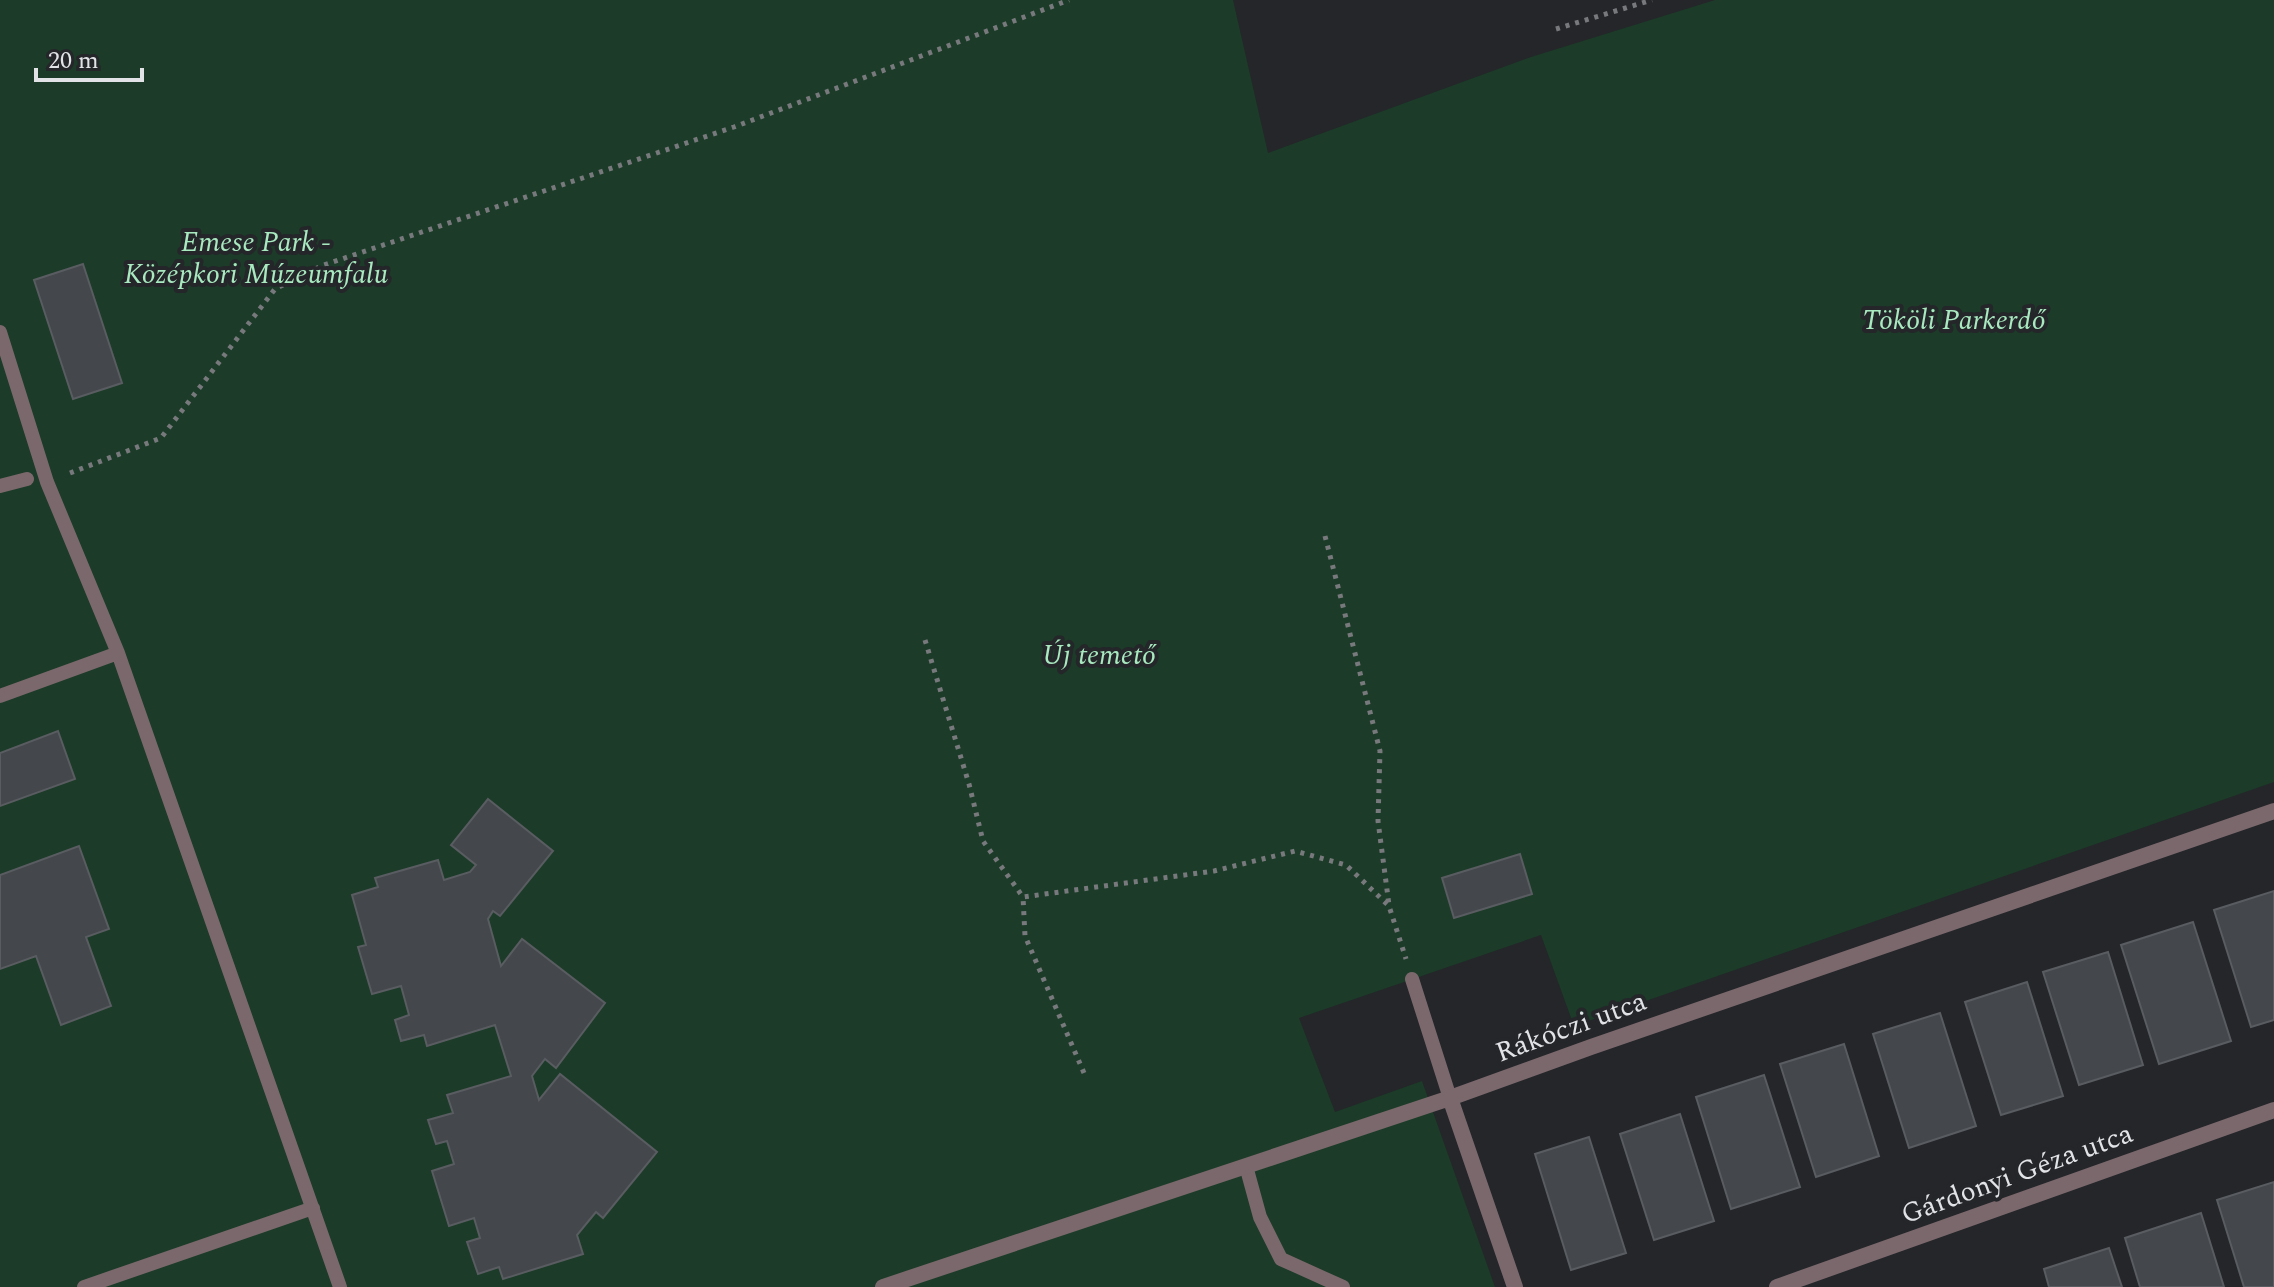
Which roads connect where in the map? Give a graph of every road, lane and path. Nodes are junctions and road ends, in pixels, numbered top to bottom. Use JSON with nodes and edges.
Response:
{"nodes":[{"id":1,"x":1069,"y":0,"type":"edge"},
{"id":2,"x":1652,"y":0,"type":"edge"},
{"id":3,"x":1556,"y":29,"type":"dead end"},
{"id":4,"x":0,"y":332,"type":"edge"},
{"id":5,"x":27,"y":479,"type":"dead end"},
{"id":6,"x":47,"y":482,"type":"junction"},
{"id":7,"x":0,"y":486,"type":"edge"},
{"id":8,"x":1325,"y":536,"type":"dead end"},
{"id":9,"x":925,"y":640,"type":"dead end"},
{"id":10,"x":118,"y":653,"type":"junction"},
{"id":11,"x":0,"y":696,"type":"edge"},
{"id":12,"x":2274,"y":811,"type":"edge"},
{"id":13,"x":1023,"y":897,"type":"junction"},
{"id":14,"x":1389,"y":906,"type":"junction"},
{"id":15,"x":1412,"y":979,"type":"joint"},
{"id":16,"x":1084,"y":1073,"type":"dead end"},
{"id":17,"x":1450,"y":1098,"type":"junction"},
{"id":18,"x":2274,"y":1110,"type":"edge"},
{"id":19,"x":1246,"y":1166,"type":"junction"},
{"id":20,"x":313,"y":1208,"type":"junction"},
{"id":21,"x":84,"y":1287,"type":"edge"},
{"id":22,"x":340,"y":1287,"type":"edge"},
{"id":23,"x":883,"y":1287,"type":"edge"},
{"id":24,"x":1343,"y":1287,"type":"edge"},
{"id":25,"x":1515,"y":1287,"type":"edge"},
{"id":26,"x":1777,"y":1287,"type":"edge"}],
"edges":[{"from":1,"to":6,"type":"path"},
{"from":2,"to":3,"type":"path"},
{"from":4,"to":6,"type":"lane"},
{"from":5,"to":7,"type":"lane"},
{"from":6,"to":10,"type":"lane"},
{"from":8,"to":14,"type":"path"},
{"from":9,"to":13,"type":"path"},
{"from":10,"to":11,"type":"lane"},
{"from":10,"to":20,"type":"lane"},
{"from":12,"to":17,"type":"street","name":"Rákóczi utca"},
{"from":13,"to":14,"type":"path"},
{"from":13,"to":16,"type":"path"},
{"from":14,"to":15,"type":"path"},
{"from":15,"to":17,"type":"lane"},
{"from":17,"to":19,"type":"street","name":"Rákóczi utca"},
{"from":17,"to":25,"type":"street"},
{"from":18,"to":26,"type":"street","name":"Gárdonyi Géza utca"},
{"from":19,"to":23,"type":"street","name":"Rákóczi utca"},
{"from":19,"to":24,"type":"lane"},
{"from":20,"to":21,"type":"lane"},
{"from":20,"to":22,"type":"lane"}]}
